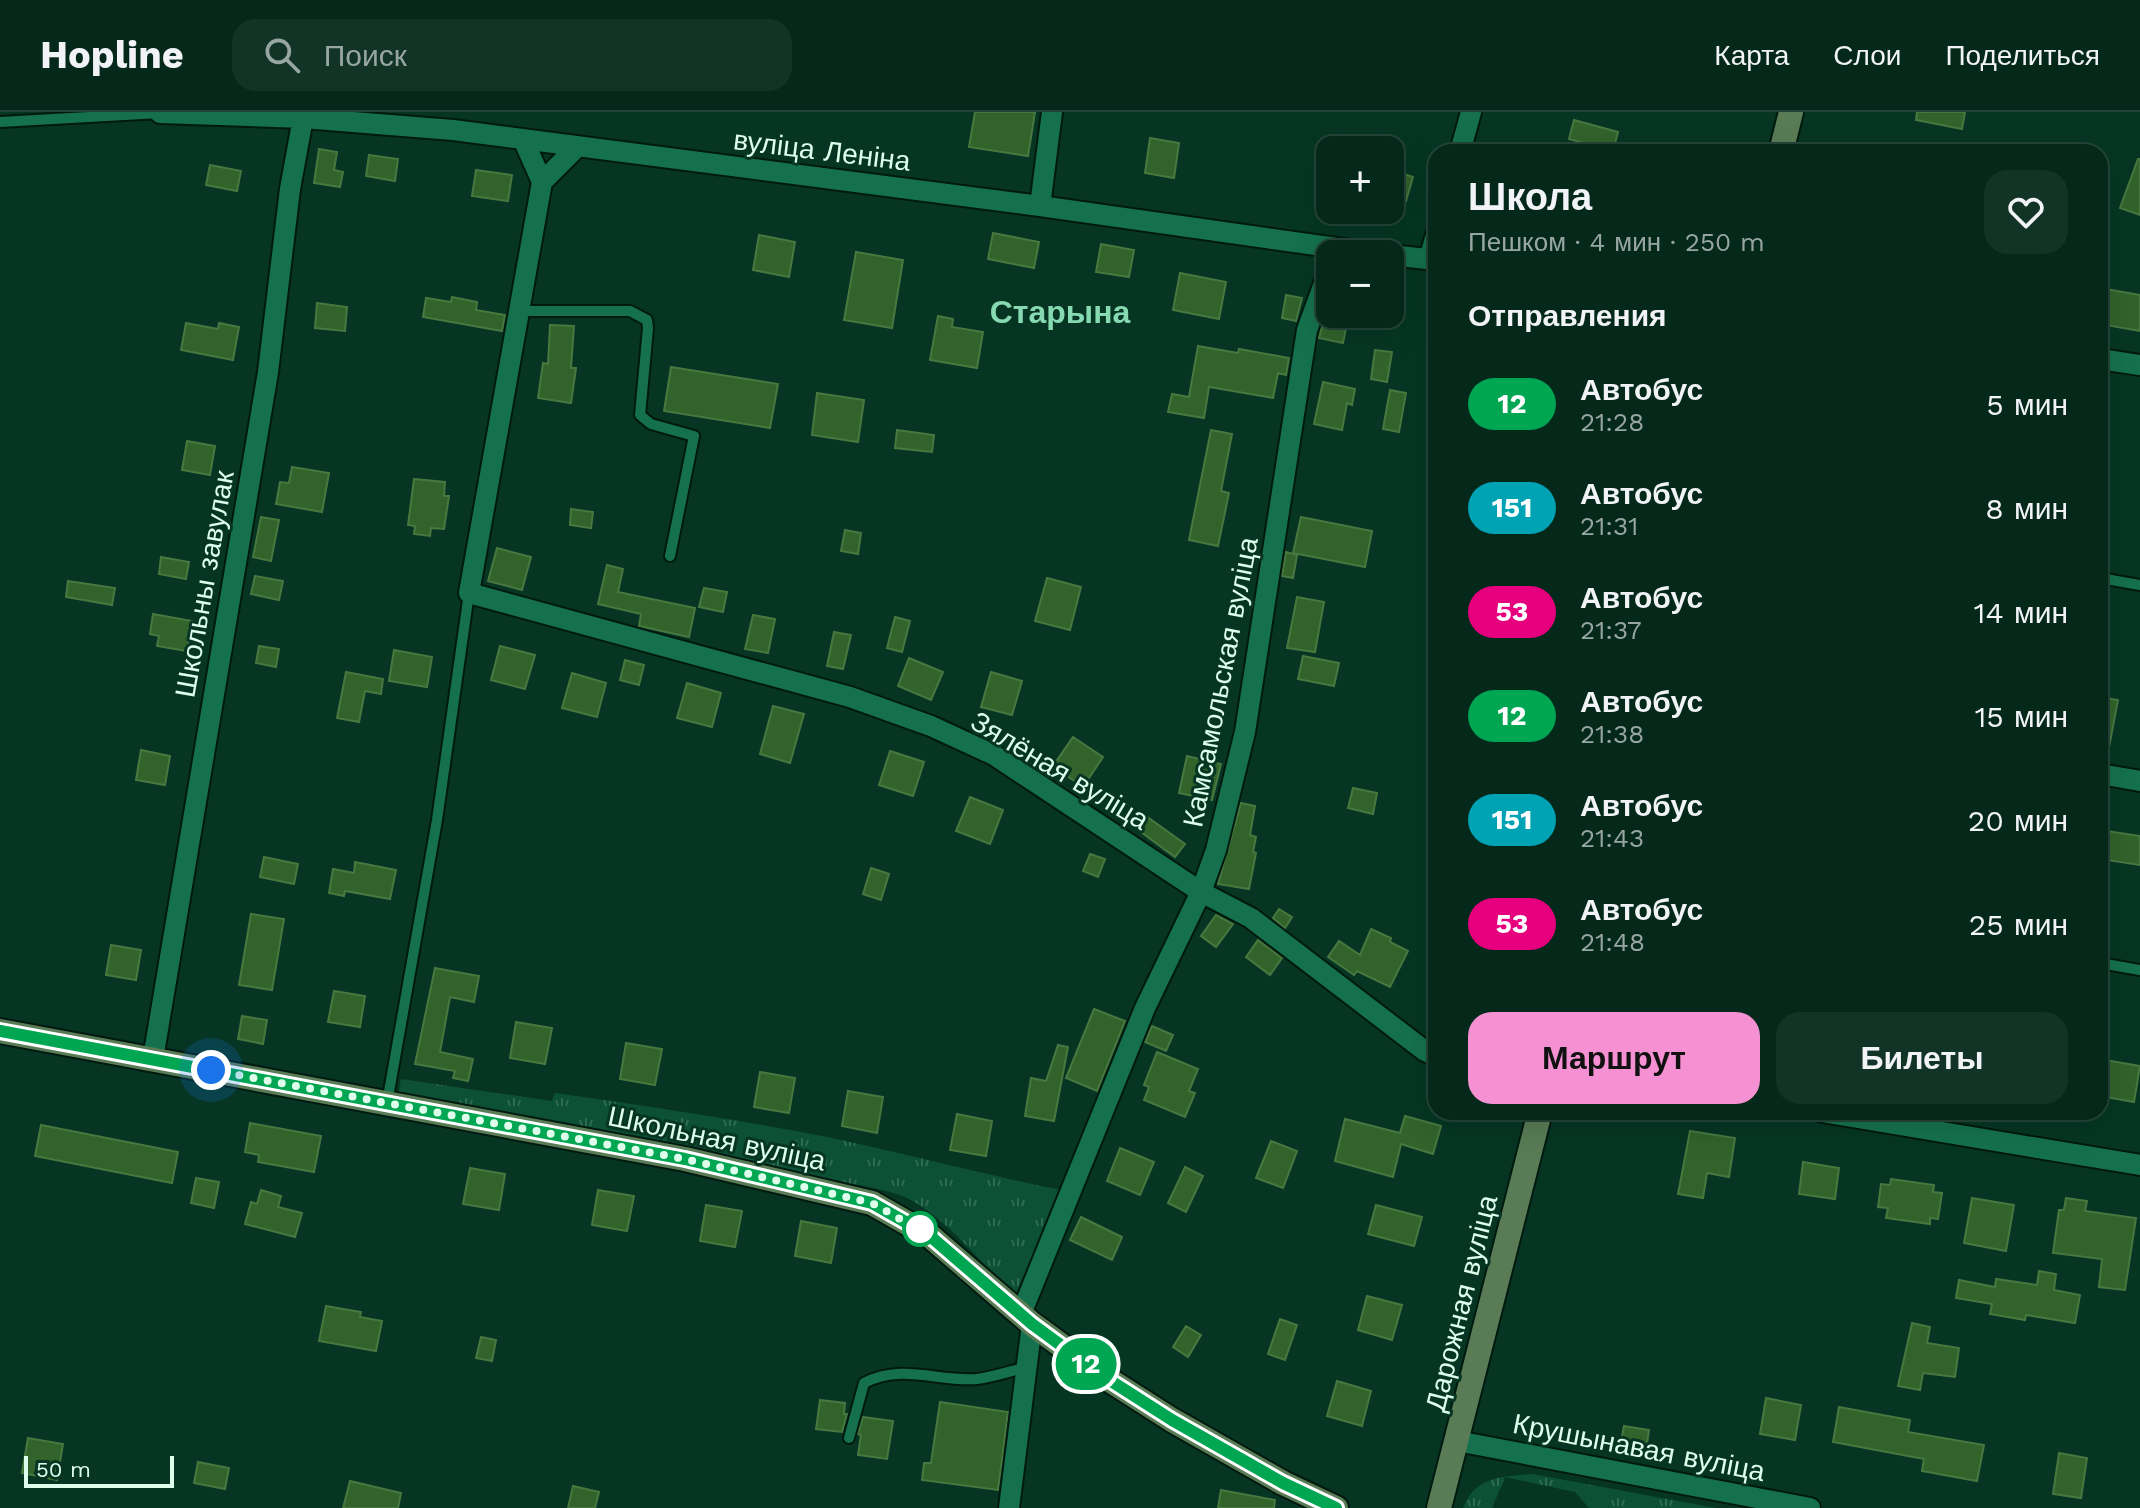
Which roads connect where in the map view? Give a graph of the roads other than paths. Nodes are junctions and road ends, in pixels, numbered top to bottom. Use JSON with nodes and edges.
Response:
{"nodes":[{"id":1,"x":1052,"y":112,"type":"edge"},
{"id":2,"x":1471,"y":112,"type":"edge"},
{"id":3,"x":1791,"y":112,"type":"edge"},
{"id":4,"x":160,"y":113,"type":"edge"},
{"id":5,"x":303,"y":118,"type":"junction"},
{"id":6,"x":455,"y":121,"type":"edge"},
{"id":7,"x":0,"y":122,"type":"edge"},
{"id":8,"x":523,"y":139,"type":"junction"},
{"id":9,"x":1462,"y":144,"type":"edge"},
{"id":10,"x":1783,"y":144,"type":"edge"},
{"id":11,"x":578,"y":146,"type":"junction"},
{"id":12,"x":542,"y":182,"type":"junction"},
{"id":13,"x":1040,"y":206,"type":"junction"},
{"id":14,"x":1316,"y":254,"type":"edge"},
{"id":15,"x":1404,"y":257,"type":"edge"},
{"id":16,"x":1428,"y":260,"type":"edge"},
{"id":17,"x":1316,"y":306,"type":"edge"},
{"id":18,"x":521,"y":311,"type":"junction"},
{"id":19,"x":2108,"y":360,"type":"edge"},
{"id":20,"x":2140,"y":365,"type":"edge"},
{"id":21,"x":670,"y":556,"type":"dead end"},
{"id":22,"x":2108,"y":579,"type":"edge"},
{"id":23,"x":2140,"y":585,"type":"edge"},
{"id":24,"x":469,"y":593,"type":"junction"},
{"id":25,"x":2108,"y":775,"type":"edge"},
{"id":26,"x":2140,"y":781,"type":"edge"},
{"id":27,"x":1201,"y":892,"type":"junction"},
{"id":28,"x":2108,"y":964,"type":"edge"},
{"id":29,"x":2140,"y":970,"type":"edge"},
{"id":30,"x":0,"y":1031,"type":"edge"},
{"id":31,"x":1428,"y":1052,"type":"edge"},
{"id":32,"x":153,"y":1059,"type":"junction"},
{"id":33,"x":387,"y":1105,"type":"junction"},
{"id":34,"x":1538,"y":1120,"type":"edge"},
{"id":35,"x":1870,"y":1120,"type":"edge"},
{"id":36,"x":2140,"y":1165,"type":"edge"},
{"id":37,"x":1026,"y":1319,"type":"junction"},
{"id":38,"x":1027,"y":1367,"type":"junction"},
{"id":39,"x":849,"y":1438,"type":"dead end"},
{"id":40,"x":1457,"y":1441,"type":"junction"},
{"id":41,"x":1009,"y":1508,"type":"edge"},
{"id":42,"x":1336,"y":1508,"type":"edge"},
{"id":43,"x":1439,"y":1508,"type":"edge"},
{"id":44,"x":1810,"y":1508,"type":"edge"}],
"edges":[{"from":1,"to":13,"type":"street"},
{"from":2,"to":9,"type":"street"},
{"from":3,"to":10,"type":"main road"},
{"from":4,"to":5,"type":"street","name":"вуліца Леніна"},
{"from":4,"to":7,"type":"lane"},
{"from":5,"to":6,"type":"street","name":"вуліца Леніна"},
{"from":5,"to":32,"type":"street","name":"Школьны завулак"},
{"from":6,"to":8,"type":"street","name":"вуліца Леніна"},
{"from":8,"to":11,"type":"street","name":"вуліца Леніна"},
{"from":8,"to":12,"type":"street"},
{"from":11,"to":12,"type":"street"},
{"from":11,"to":13,"type":"street","name":"вуліца Леніна"},
{"from":12,"to":18,"type":"street"},
{"from":13,"to":14,"type":"street","name":"вуліца Леніна"},
{"from":15,"to":16,"type":"street"},
{"from":17,"to":27,"type":"street","name":"Камсамольская вуліца"},
{"from":18,"to":21,"type":"lane"},
{"from":18,"to":24,"type":"street"},
{"from":19,"to":20,"type":"street"},
{"from":22,"to":23,"type":"lane"},
{"from":24,"to":27,"type":"street","name":"Зялёная вуліца"},
{"from":24,"to":33,"type":"lane"},
{"from":25,"to":26,"type":"street"},
{"from":27,"to":31,"type":"street","name":"Зялёная вуліца"},
{"from":27,"to":37,"type":"street","name":"Камсамольская вуліца"},
{"from":28,"to":29,"type":"lane"},
{"from":30,"to":32,"type":"main road","name":"Школьная вуліца"},
{"from":32,"to":33,"type":"main road","name":"Школьная вуліца"},
{"from":33,"to":37,"type":"main road","name":"Школьная вуліца"},
{"from":34,"to":40,"type":"main road","name":"Дарожная вуліца"},
{"from":35,"to":36,"type":"street"},
{"from":37,"to":38,"type":"street","name":"Камсамольская вуліца"},
{"from":37,"to":42,"type":"main road","name":"Школьная вуліца"},
{"from":38,"to":39,"type":"lane"},
{"from":38,"to":41,"type":"street","name":"Камсамольская вуліца"},
{"from":40,"to":43,"type":"main road","name":"Дарожная вуліца"},
{"from":40,"to":44,"type":"street","name":"Крушынавая вуліца"}]}
